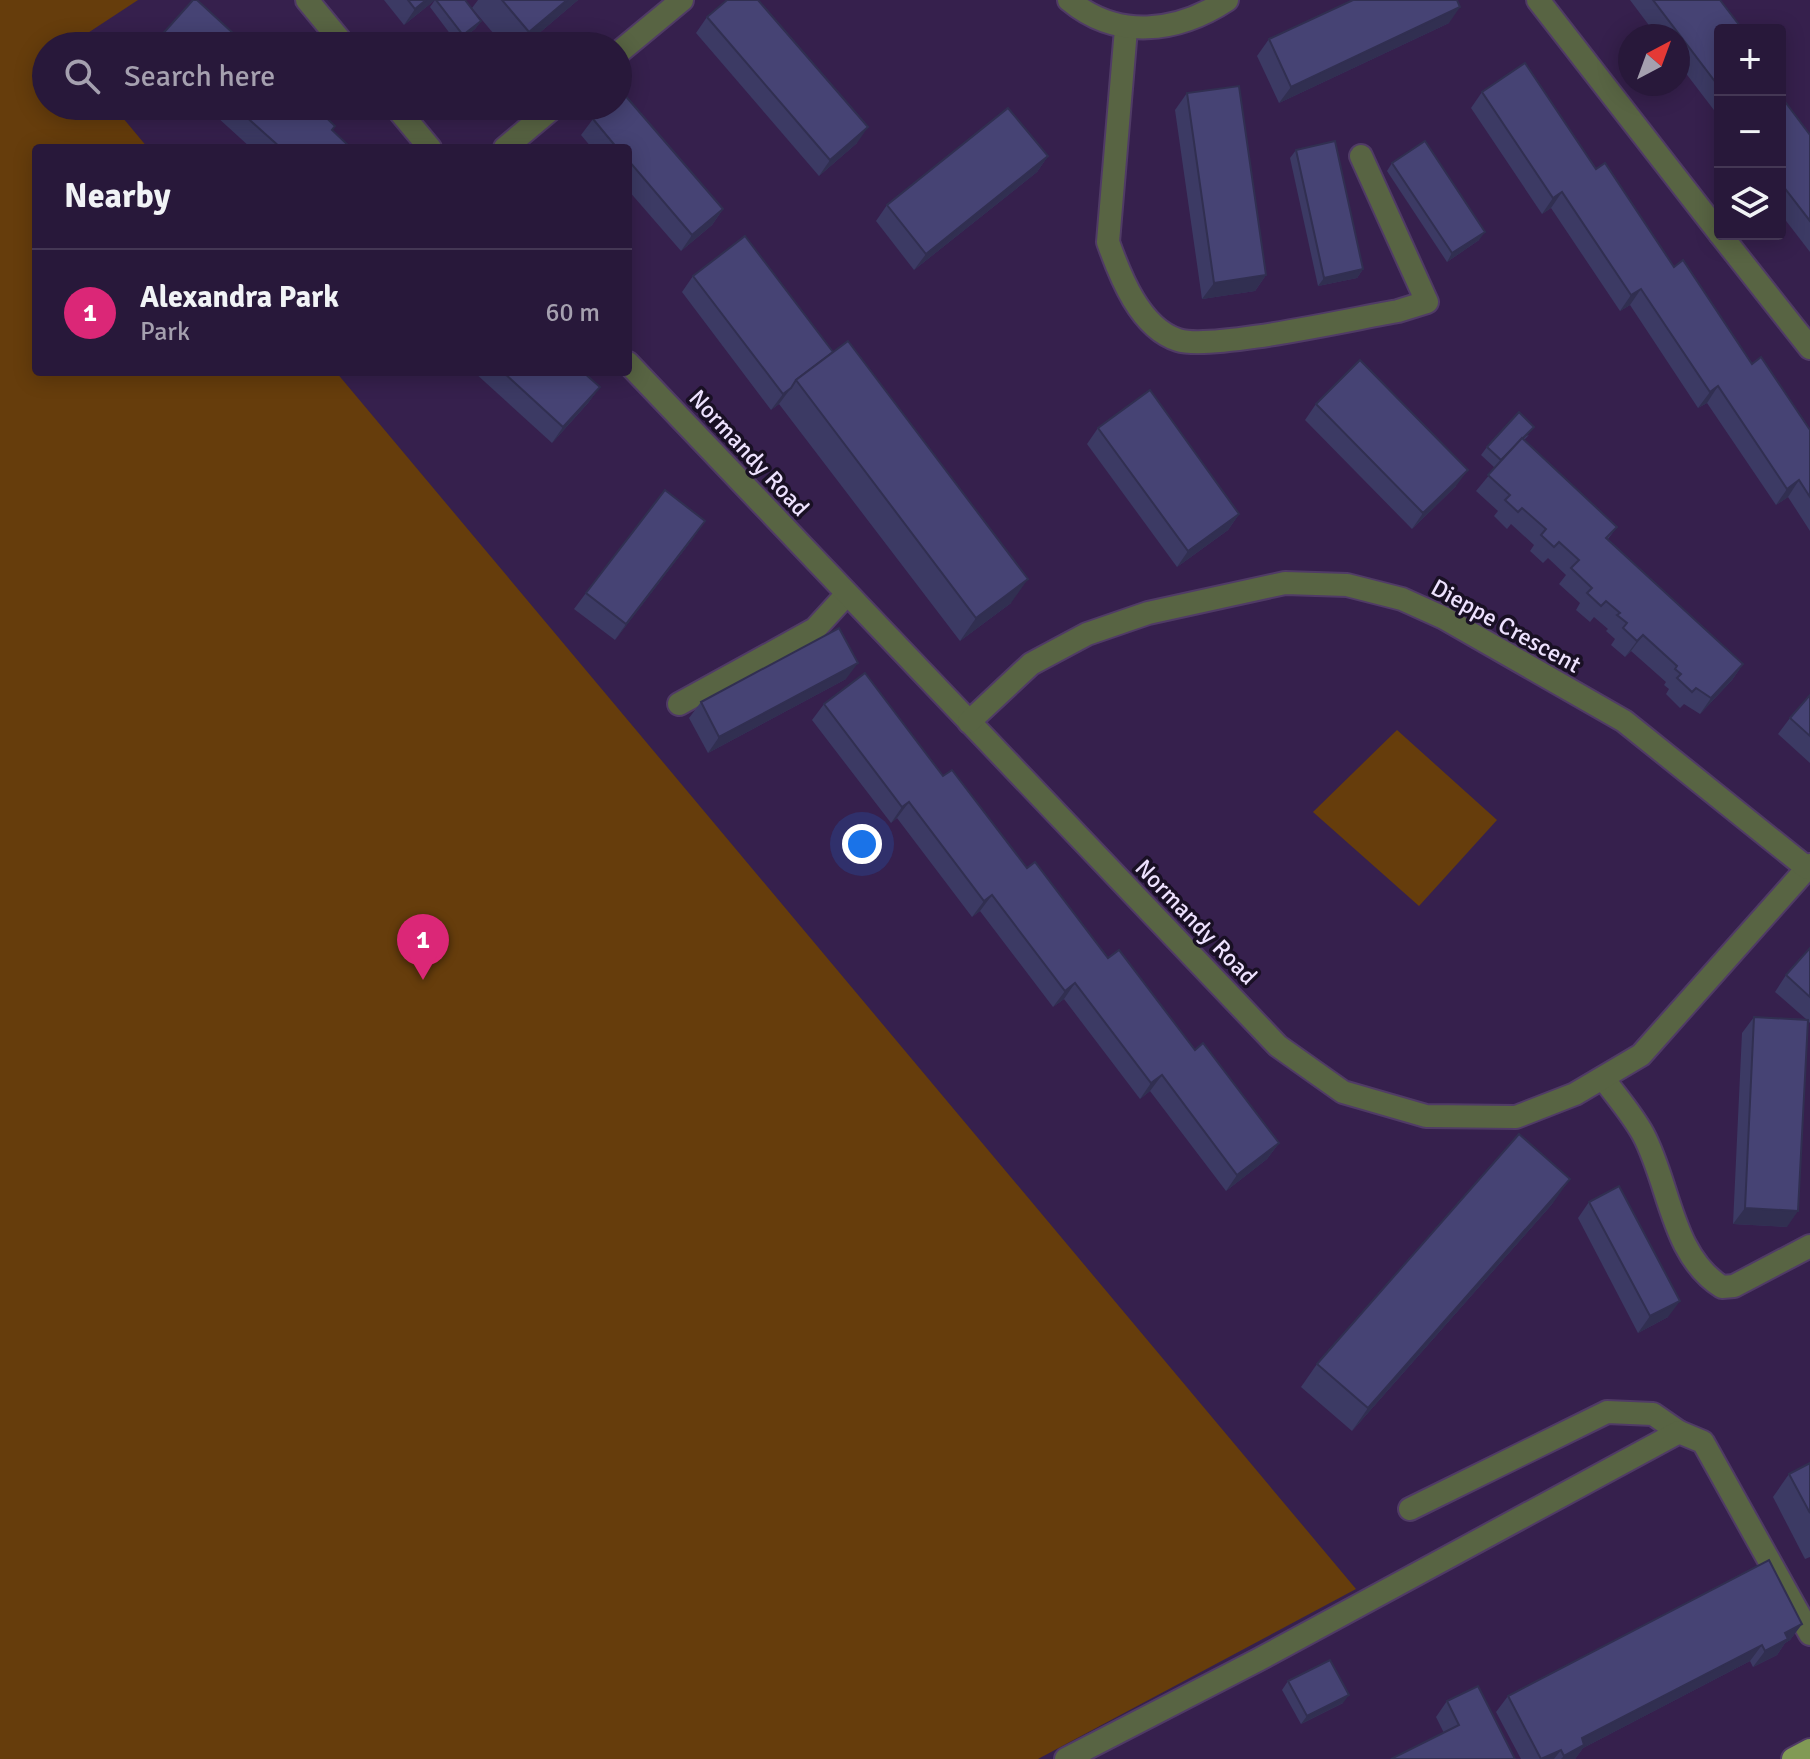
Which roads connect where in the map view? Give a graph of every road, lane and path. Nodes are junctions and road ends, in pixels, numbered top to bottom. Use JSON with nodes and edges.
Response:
{"nodes":[{"id":1,"x":307,"y":0,"type":"edge"},
{"id":2,"x":682,"y":0,"type":"edge"},
{"id":3,"x":1069,"y":0,"type":"edge"},
{"id":4,"x":1227,"y":0,"type":"edge"},
{"id":5,"x":1538,"y":0,"type":"edge"},
{"id":6,"x":1126,"y":29,"type":"junction"},
{"id":7,"x":333,"y":32,"type":"edge"},
{"id":8,"x":632,"y":41,"type":"edge"},
{"id":9,"x":407,"y":120,"type":"edge"},
{"id":10,"x":538,"y":120,"type":"edge"},
{"id":11,"x":427,"y":144,"type":"edge"},
{"id":12,"x":510,"y":144,"type":"edge"},
{"id":13,"x":1361,"y":156,"type":"dead end"},
{"id":14,"x":1714,"y":226,"type":"edge"},
{"id":15,"x":1725,"y":240,"type":"edge"},
{"id":16,"x":1810,"y":348,"type":"edge"},
{"id":17,"x":632,"y":367,"type":"edge"},
{"id":18,"x":847,"y":594,"type":"junction"},
{"id":19,"x":679,"y":704,"type":"dead end"},
{"id":20,"x":969,"y":722,"type":"junction"},
{"id":21,"x":1809,"y":867,"type":"edge"},
{"id":22,"x":1603,"y":1078,"type":"junction"},
{"id":23,"x":1810,"y":1246,"type":"edge"},
{"id":24,"x":1679,"y":1432,"type":"junction"},
{"id":25,"x":1410,"y":1509,"type":"dead end"},
{"id":26,"x":1810,"y":1634,"type":"edge"},
{"id":27,"x":1810,"y":1750,"type":"edge"},
{"id":28,"x":1066,"y":1759,"type":"edge"},
{"id":29,"x":1793,"y":1759,"type":"edge"}],
"edges":[{"from":1,"to":7,"type":"street"},
{"from":2,"to":8,"type":"street"},
{"from":3,"to":6,"type":"street"},
{"from":4,"to":6,"type":"street"},
{"from":5,"to":14,"type":"street"},
{"from":6,"to":13,"type":"street"},
{"from":9,"to":11,"type":"street"},
{"from":10,"to":12,"type":"street"},
{"from":15,"to":16,"type":"street"},
{"from":17,"to":18,"type":"street","name":"Normandy Road"},
{"from":18,"to":19,"type":"street"},
{"from":18,"to":20,"type":"street","name":"Normandy Road"},
{"from":20,"to":21,"type":"street","name":"Dieppe Crescent"},
{"from":20,"to":22,"type":"street","name":"Normandy Road"},
{"from":21,"to":22,"type":"street","name":"Normandy Road"},
{"from":22,"to":23,"type":"street"},
{"from":24,"to":25,"type":"street"},
{"from":24,"to":26,"type":"street"},
{"from":24,"to":28,"type":"street"},
{"from":27,"to":29,"type":"main road"}]}
